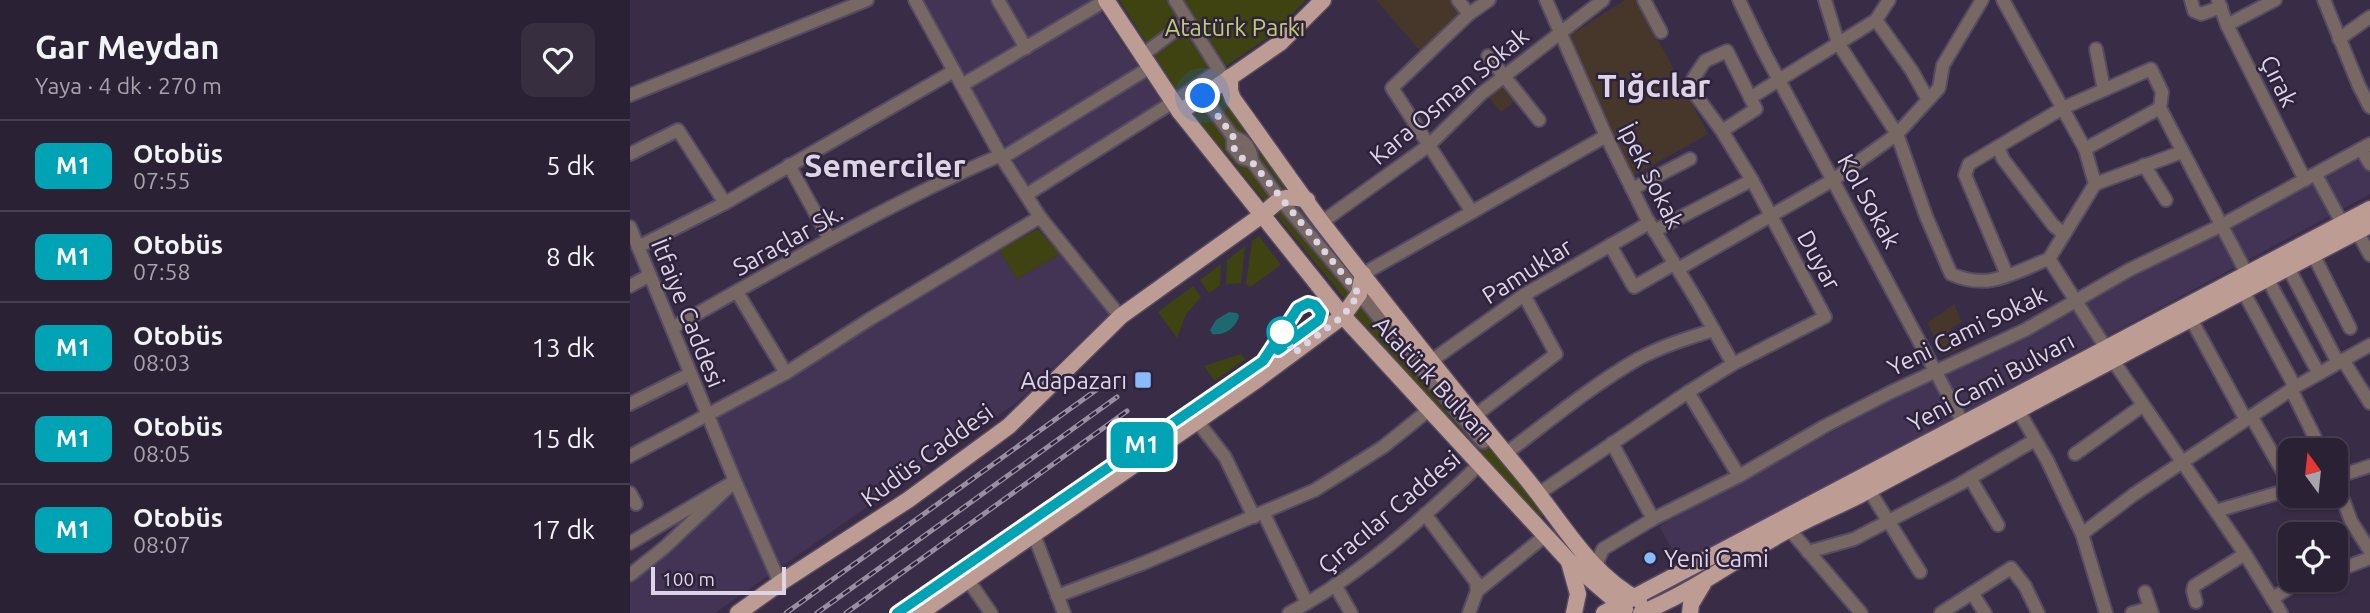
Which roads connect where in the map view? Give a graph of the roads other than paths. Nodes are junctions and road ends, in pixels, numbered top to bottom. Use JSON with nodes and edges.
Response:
{"nodes":[{"id":1,"x":867,"y":0,"type":"edge"},
{"id":2,"x":915,"y":0,"type":"edge"},
{"id":3,"x":998,"y":0,"type":"edge"},
{"id":4,"x":1106,"y":0,"type":"edge"},
{"id":5,"x":1175,"y":0,"type":"edge"},
{"id":6,"x":1323,"y":0,"type":"edge"},
{"id":7,"x":1458,"y":0,"type":"edge"},
{"id":8,"x":1489,"y":0,"type":"edge"},
{"id":9,"x":1546,"y":0,"type":"edge"},
{"id":10,"x":1603,"y":0,"type":"edge"},
{"id":11,"x":1644,"y":0,"type":"edge"},
{"id":12,"x":1738,"y":0,"type":"edge"},
{"id":13,"x":1825,"y":0,"type":"edge"},
{"id":14,"x":1889,"y":0,"type":"edge"},
{"id":15,"x":1982,"y":0,"type":"edge"},
{"id":16,"x":2191,"y":0,"type":"edge"},
{"id":17,"x":2275,"y":0,"type":"edge"},
{"id":18,"x":2324,"y":0,"type":"edge"},
{"id":19,"x":2007,"y":1,"type":"edge"},
{"id":20,"x":2219,"y":4,"type":"edge"},
{"id":21,"x":1469,"y":14,"type":"junction"},
{"id":22,"x":2370,"y":17,"type":"edge"},
{"id":23,"x":1876,"y":20,"type":"junction"},
{"id":24,"x":1188,"y":21,"type":"junction"},
{"id":25,"x":2227,"y":25,"type":"junction"},
{"id":26,"x":1559,"y":32,"type":"junction"},
{"id":27,"x":1661,"y":32,"type":"dead end"},
{"id":28,"x":2339,"y":39,"type":"junction"},
{"id":29,"x":1838,"y":43,"type":"junction"},
{"id":30,"x":1026,"y":48,"type":"junction"},
{"id":31,"x":2096,"y":50,"type":"dead end"},
{"id":32,"x":1488,"y":56,"type":"dead end"},
{"id":33,"x":1145,"y":62,"type":"junction"},
{"id":34,"x":954,"y":71,"type":"junction"},
{"id":35,"x":1504,"y":75,"type":"junction"},
{"id":36,"x":1226,"y":79,"type":"junction"},
{"id":37,"x":1779,"y":79,"type":"junction"},
{"id":38,"x":962,"y":85,"type":"junction"},
{"id":39,"x":2104,"y":90,"type":"junction"},
{"id":40,"x":630,"y":95,"type":"edge"},
{"id":41,"x":1203,"y":96,"type":"junction"},
{"id":42,"x":1928,"y":100,"type":"junction"},
{"id":43,"x":1753,"y":103,"type":"junction"},
{"id":44,"x":1176,"y":107,"type":"junction"},
{"id":45,"x":2370,"y":107,"type":"edge"},
{"id":46,"x":2063,"y":108,"type":"junction"},
{"id":47,"x":2160,"y":108,"type":"junction"},
{"id":48,"x":1539,"y":120,"type":"dead end"},
{"id":49,"x":1722,"y":131,"type":"junction"},
{"id":50,"x":1897,"y":134,"type":"junction"},
{"id":51,"x":1606,"y":136,"type":"junction"},
{"id":52,"x":1428,"y":146,"type":"junction"},
{"id":53,"x":1998,"y":147,"type":"junction"},
{"id":54,"x":2366,"y":147,"type":"edge"},
{"id":55,"x":2085,"y":149,"type":"junction"},
{"id":56,"x":2182,"y":152,"type":"junction"},
{"id":57,"x":630,"y":154,"type":"edge"},
{"id":58,"x":1001,"y":156,"type":"junction"},
{"id":59,"x":1690,"y":159,"type":"dead end"},
{"id":60,"x":2370,"y":164,"type":"edge"},
{"id":61,"x":789,"y":165,"type":"junction"},
{"id":62,"x":2144,"y":165,"type":"junction"},
{"id":63,"x":2310,"y":177,"type":"junction"},
{"id":64,"x":1752,"y":180,"type":"junction"},
{"id":65,"x":1833,"y":180,"type":"junction"},
{"id":66,"x":2095,"y":184,"type":"junction"},
{"id":67,"x":1632,"y":189,"type":"junction"},
{"id":68,"x":1026,"y":195,"type":"junction"},
{"id":69,"x":1280,"y":199,"type":"junction"},
{"id":70,"x":1307,"y":200,"type":"junction"},
{"id":71,"x":2166,"y":200,"type":"dead end"},
{"id":72,"x":725,"y":203,"type":"junction"},
{"id":73,"x":2370,"y":209,"type":"edge"},
{"id":74,"x":1472,"y":212,"type":"junction"},
{"id":75,"x":1262,"y":215,"type":"junction"},
{"id":76,"x":1770,"y":216,"type":"junction"},
{"id":77,"x":1040,"y":218,"type":"junction"},
{"id":78,"x":1322,"y":222,"type":"junction"},
{"id":79,"x":2342,"y":223,"type":"junction"},
{"id":80,"x":2220,"y":226,"type":"junction"},
{"id":81,"x":630,"y":227,"type":"edge"},
{"id":82,"x":1652,"y":227,"type":"junction"},
{"id":83,"x":2364,"y":228,"type":"edge"},
{"id":84,"x":2064,"y":234,"type":"junction"},
{"id":85,"x":829,"y":238,"type":"junction"},
{"id":86,"x":1610,"y":245,"type":"junction"},
{"id":87,"x":638,"y":247,"type":"junction"},
{"id":88,"x":2313,"y":254,"type":"junction"},
{"id":89,"x":2370,"y":254,"type":"edge"},
{"id":90,"x":2049,"y":259,"type":"junction"},
{"id":91,"x":1676,"y":266,"type":"junction"},
{"id":92,"x":2288,"y":267,"type":"junction"},
{"id":93,"x":1363,"y":274,"type":"junction"},
{"id":94,"x":2247,"y":274,"type":"junction"},
{"id":95,"x":650,"y":275,"type":"junction"},
{"id":96,"x":2007,"y":275,"type":"junction"},
{"id":97,"x":2267,"y":278,"type":"junction"},
{"id":98,"x":630,"y":286,"type":"edge"},
{"id":99,"x":2243,"y":291,"type":"junction"},
{"id":100,"x":737,"y":292,"type":"junction"},
{"id":101,"x":1359,"y":294,"type":"junction"},
{"id":102,"x":1524,"y":295,"type":"junction"},
{"id":103,"x":2075,"y":300,"type":"junction"},
{"id":104,"x":1114,"y":309,"type":"dead end"},
{"id":105,"x":1343,"y":316,"type":"junction"},
{"id":106,"x":2191,"y":319,"type":"junction"},
{"id":107,"x":672,"y":328,"type":"junction"},
{"id":108,"x":2350,"y":328,"type":"dead end"},
{"id":109,"x":1714,"y":330,"type":"junction"},
{"id":110,"x":2370,"y":345,"type":"edge"},
{"id":111,"x":2109,"y":354,"type":"junction"},
{"id":112,"x":1431,"y":361,"type":"junction"},
{"id":113,"x":2340,"y":362,"type":"junction"},
{"id":114,"x":1733,"y":364,"type":"junction"},
{"id":115,"x":1937,"y":370,"type":"junction"},
{"id":116,"x":786,"y":373,"type":"junction"},
{"id":117,"x":690,"y":374,"type":"junction"},
{"id":118,"x":2319,"y":374,"type":"junction"},
{"id":119,"x":2293,"y":388,"type":"junction"},
{"id":120,"x":1688,"y":392,"type":"junction"},
{"id":121,"x":2370,"y":403,"type":"edge"},
{"id":122,"x":630,"y":404,"type":"edge"},
{"id":123,"x":2142,"y":405,"type":"junction"},
{"id":124,"x":1430,"y":409,"type":"junction"},
{"id":125,"x":2018,"y":410,"type":"junction"},
{"id":126,"x":708,"y":416,"type":"junction"},
{"id":127,"x":1473,"y":416,"type":"junction"},
{"id":128,"x":2248,"y":418,"type":"junction"},
{"id":129,"x":1197,"y":421,"type":"junction"},
{"id":130,"x":1964,"y":423,"type":"junction"},
{"id":131,"x":2316,"y":438,"type":"edge"},
{"id":132,"x":2035,"y":440,"type":"junction"},
{"id":133,"x":1612,"y":443,"type":"junction"},
{"id":134,"x":1481,"y":449,"type":"junction"},
{"id":135,"x":1505,"y":454,"type":"junction"},
{"id":136,"x":2076,"y":454,"type":"dead end"},
{"id":137,"x":630,"y":456,"type":"edge"},
{"id":138,"x":2183,"y":462,"type":"junction"},
{"id":139,"x":2370,"y":466,"type":"edge"},
{"id":140,"x":2278,"y":467,"type":"edge"},
{"id":141,"x":2348,"y":474,"type":"edge"},
{"id":142,"x":1739,"y":476,"type":"junction"},
{"id":143,"x":1970,"y":478,"type":"junction"},
{"id":144,"x":735,"y":481,"type":"junction"},
{"id":145,"x":1869,"y":491,"type":"junction"},
{"id":146,"x":2278,"y":492,"type":"edge"},
{"id":147,"x":1538,"y":494,"type":"junction"},
{"id":148,"x":2346,"y":508,"type":"edge"},
{"id":149,"x":2216,"y":511,"type":"junction"},
{"id":150,"x":1425,"y":514,"type":"junction"},
{"id":151,"x":1259,"y":515,"type":"junction"},
{"id":152,"x":670,"y":518,"type":"junction"},
{"id":153,"x":1653,"y":519,"type":"junction"},
{"id":154,"x":1888,"y":522,"type":"junction"},
{"id":155,"x":1998,"y":525,"type":"dead end"},
{"id":156,"x":653,"y":528,"type":"junction"},
{"id":157,"x":1789,"y":529,"type":"junction"},
{"id":158,"x":680,"y":533,"type":"junction"},
{"id":159,"x":2082,"y":534,"type":"junction"},
{"id":160,"x":1034,"y":535,"type":"junction"},
{"id":161,"x":1546,"y":535,"type":"junction"},
{"id":162,"x":630,"y":543,"type":"edge"},
{"id":163,"x":665,"y":547,"type":"junction"},
{"id":164,"x":2370,"y":551,"type":"edge"},
{"id":165,"x":1808,"y":552,"type":"junction"},
{"id":166,"x":2245,"y":554,"type":"junction"},
{"id":167,"x":2370,"y":558,"type":"edge"},
{"id":168,"x":1568,"y":560,"type":"junction"},
{"id":169,"x":2348,"y":566,"type":"edge"},
{"id":170,"x":1598,"y":570,"type":"junction"},
{"id":171,"x":1920,"y":572,"type":"dead end"},
{"id":172,"x":630,"y":575,"type":"edge"},
{"id":173,"x":968,"y":580,"type":"junction"},
{"id":174,"x":1705,"y":582,"type":"junction"},
{"id":175,"x":780,"y":583,"type":"junction"},
{"id":176,"x":1335,"y":585,"type":"junction"},
{"id":177,"x":1477,"y":591,"type":"junction"},
{"id":178,"x":2145,"y":592,"type":"dead end"},
{"id":179,"x":2282,"y":592,"type":"edge"},
{"id":180,"x":1972,"y":593,"type":"junction"},
{"id":181,"x":1057,"y":596,"type":"junction"},
{"id":182,"x":2272,"y":599,"type":"junction"},
{"id":183,"x":1626,"y":601,"type":"edge"},
{"id":184,"x":2196,"y":602,"type":"dead end"},
{"id":185,"x":1307,"y":603,"type":"junction"},
{"id":186,"x":2151,"y":610,"type":"edge"},
{"id":187,"x":1653,"y":611,"type":"edge"},
{"id":188,"x":738,"y":613,"type":"edge"},
{"id":189,"x":920,"y":613,"type":"edge"},
{"id":190,"x":991,"y":613,"type":"edge"},
{"id":191,"x":1064,"y":613,"type":"edge"},
{"id":192,"x":1289,"y":613,"type":"edge"},
{"id":193,"x":1351,"y":613,"type":"edge"},
{"id":194,"x":1469,"y":613,"type":"edge"},
{"id":195,"x":1574,"y":613,"type":"edge"},
{"id":196,"x":1604,"y":613,"type":"edge"},
{"id":197,"x":1690,"y":613,"type":"edge"},
{"id":198,"x":1861,"y":613,"type":"edge"},
{"id":199,"x":1941,"y":613,"type":"edge"},
{"id":200,"x":1984,"y":613,"type":"edge"},
{"id":201,"x":2038,"y":613,"type":"edge"},
{"id":202,"x":2106,"y":613,"type":"edge"},
{"id":203,"x":2132,"y":613,"type":"edge"},
{"id":204,"x":2281,"y":613,"type":"edge"}],
"edges":[{"from":1,"to":40,"type":"street"},
{"from":2,"to":34,"type":"street"},
{"from":3,"to":30,"type":"street"},
{"from":4,"to":30,"type":"street"},
{"from":4,"to":33,"type":"main road","name":"Atatürk Bulvarı"},
{"from":5,"to":24,"type":"street"},
{"from":6,"to":36,"type":"main road"},
{"from":7,"to":21,"type":"street"},
{"from":8,"to":21,"type":"street"},
{"from":9,"to":26,"type":"street","name":"İpek Sokak"},
{"from":10,"to":26,"type":"street","name":"Kara Osman Sokak"},
{"from":11,"to":27,"type":"street"},
{"from":12,"to":37,"type":"street","name":"Kol Sokak"},
{"from":13,"to":29,"type":"street"},
{"from":14,"to":23,"type":"street"},
{"from":15,"to":42,"type":"street"},
{"from":16,"to":20,"type":"street"},
{"from":17,"to":25,"type":"street"},
{"from":18,"to":28,"type":"street"},
{"from":19,"to":46,"type":"street"},
{"from":20,"to":25,"type":"street","name":"Çırak"},
{"from":21,"to":52,"type":"street"},
{"from":22,"to":28,"type":"street"},
{"from":23,"to":29,"type":"street"},
{"from":23,"to":42,"type":"street"},
{"from":24,"to":33,"type":"street","name":"Saraçlar Sk."},
{"from":24,"to":44,"type":"street"},
{"from":25,"to":63,"type":"street","name":"Çırak"},
{"from":26,"to":35,"type":"street","name":"Kara Osman Sokak"},
{"from":26,"to":51,"type":"street","name":"İpek Sokak"},
{"from":28,"to":45,"type":"street"},
{"from":29,"to":37,"type":"street"},
{"from":29,"to":50,"type":"street"},
{"from":30,"to":38,"type":"street"},
{"from":31,"to":39,"type":"street"},
{"from":32,"to":35,"type":"street"},
{"from":33,"to":44,"type":"main road","name":"Atatürk Bulvarı"},
{"from":33,"to":58,"type":"street","name":"Saraçlar Sk."},
{"from":34,"to":38,"type":"street"},
{"from":34,"to":61,"type":"street"},
{"from":35,"to":48,"type":"street"},
{"from":35,"to":52,"type":"street","name":"Kara Osman Sokak"},
{"from":36,"to":41,"type":"main road"},
{"from":36,"to":70,"type":"main road","name":"Atatürk Bulvarı"},
{"from":37,"to":43,"type":"street"},
{"from":37,"to":65,"type":"street","name":"Kol Sokak"},
{"from":38,"to":58,"type":"street"},
{"from":39,"to":46,"type":"street"},
{"from":39,"to":47,"type":"street"},
{"from":41,"to":44,"type":"main road"},
{"from":41,"to":69,"type":"street"},
{"from":42,"to":50,"type":"street"},
{"from":43,"to":49,"type":"street"},
{"from":43,"to":49,"type":"street","name":"Duyar"},
{"from":44,"to":68,"type":"street"},
{"from":44,"to":75,"type":"main road","name":"Atatürk Bulvarı"},
{"from":46,"to":53,"type":"street"},
{"from":46,"to":55,"type":"street"},
{"from":47,"to":55,"type":"street"},
{"from":47,"to":56,"type":"street"},
{"from":49,"to":64,"type":"street","name":"Duyar"},
{"from":50,"to":65,"type":"street"},
{"from":50,"to":96,"type":"street"},
{"from":51,"to":67,"type":"street","name":"İpek Sokak"},
{"from":51,"to":74,"type":"street"},
{"from":52,"to":74,"type":"street"},
{"from":52,"to":78,"type":"street","name":"Kara Osman Sokak"},
{"from":53,"to":84,"type":"street"},
{"from":53,"to":96,"type":"street"},
{"from":54,"to":60,"type":"street"},
{"from":54,"to":63,"type":"street","name":"Yeni Cami Sokak"},
{"from":55,"to":66,"type":"street"},
{"from":56,"to":62,"type":"street"},
{"from":56,"to":80,"type":"street"},
{"from":57,"to":72,"type":"street"},
{"from":58,"to":68,"type":"street"},
{"from":58,"to":85,"type":"street","name":"Saraçlar Sk."},
{"from":59,"to":67,"type":"street"},
{"from":61,"to":72,"type":"street"},
{"from":61,"to":85,"type":"street"},
{"from":62,"to":66,"type":"street"},
{"from":62,"to":71,"type":"street"},
{"from":63,"to":79,"type":"street","name":"Çırak"},
{"from":63,"to":80,"type":"street","name":"Yeni Cami Sokak"},
{"from":64,"to":76,"type":"street","name":"Duyar"},
{"from":64,"to":82,"type":"street","name":"Pamuklar"},
{"from":65,"to":76,"type":"street"},
{"from":65,"to":115,"type":"street","name":"Kol Sokak"},
{"from":66,"to":84,"type":"street"},
{"from":67,"to":82,"type":"street","name":"İpek Sokak"},
{"from":68,"to":77,"type":"street"},
{"from":69,"to":70,"type":"main road"},
{"from":69,"to":75,"type":"main road","name":"Kudüs Caddesi"},
{"from":69,"to":101,"type":"street"},
{"from":70,"to":78,"type":"main road","name":"Atatürk Bulvarı"},
{"from":72,"to":87,"type":"street"},
{"from":73,"to":79,"type":"main road","name":"Yeni Cami Bulvarı"},
{"from":74,"to":93,"type":"street"},
{"from":75,"to":105,"type":"main road","name":"Atatürk Bulvarı"},
{"from":75,"to":175,"type":"main road","name":"Kudüs Caddesi"},
{"from":76,"to":91,"type":"street"},
{"from":76,"to":114,"type":"street","name":"Duyar"},
{"from":77,"to":104,"type":"street"},
{"from":77,"to":116,"type":"street"},
{"from":78,"to":93,"type":"main road","name":"Atatürk Bulvarı"},
{"from":79,"to":94,"type":"main road","name":"Yeni Cami Bulvarı"},
{"from":80,"to":94,"type":"street"},
{"from":80,"to":103,"type":"street","name":"Yeni Cami Sokak"},
{"from":81,"to":87,"type":"street","name":"İtfaiye Caddesi"},
{"from":82,"to":86,"type":"street","name":"Pamuklar"},
{"from":82,"to":91,"type":"street","name":"İpek Sokak"},
{"from":83,"to":88,"type":"main road","name":"Yeni Cami Bulvarı"},
{"from":83,"to":89,"type":"street"},
{"from":84,"to":90,"type":"street"},
{"from":85,"to":100,"type":"street","name":"Saraçlar Sk."},
{"from":86,"to":91,"type":"street"},
{"from":86,"to":102,"type":"street","name":"Pamuklar"},
{"from":87,"to":95,"type":"street","name":"İtfaiye Caddesi"},
{"from":88,"to":92,"type":"main road","name":"Yeni Cami Bulvarı"},
{"from":88,"to":108,"type":"street"},
{"from":90,"to":96,"type":"street"},
{"from":90,"to":103,"type":"street"},
{"from":91,"to":109,"type":"street","name":"İpek Sokak"},
{"from":92,"to":97,"type":"main road","name":"Yeni Cami Bulvarı"},
{"from":92,"to":113,"type":"street"},
{"from":93,"to":101,"type":"main road"},
{"from":93,"to":112,"type":"main road","name":"Atatürk Bulvarı"},
{"from":94,"to":111,"type":"main road","name":"Yeni Cami Bulvarı"},
{"from":95,"to":98,"type":"street"},
{"from":95,"to":107,"type":"street","name":"İtfaiye Caddesi"},
{"from":97,"to":99,"type":"main road","name":"Yeni Cami Bulvarı"},
{"from":97,"to":118,"type":"street"},
{"from":99,"to":106,"type":"main road","name":"Yeni Cami Bulvarı"},
{"from":99,"to":119,"type":"street"},
{"from":100,"to":107,"type":"street","name":"Saraçlar Sk."},
{"from":100,"to":116,"type":"street"},
{"from":101,"to":105,"type":"main road"},
{"from":101,"to":134,"type":"street"},
{"from":102,"to":112,"type":"street","name":"Pamuklar"},
{"from":102,"to":127,"type":"street"},
{"from":103,"to":111,"type":"street"},
{"from":103,"to":115,"type":"street","name":"Yeni Cami Sokak"},
{"from":105,"to":124,"type":"main road","name":"Atatürk Bulvarı"},
{"from":105,"to":129,"type":"main road"},
{"from":106,"to":111,"type":"main road","name":"Yeni Cami Bulvarı"},
{"from":106,"to":128,"type":"street"},
{"from":107,"to":117,"type":"street","name":"İtfaiye Caddesi"},
{"from":109,"to":114,"type":"street","name":"İpek Sokak"},
{"from":109,"to":135,"type":"street"},
{"from":110,"to":113,"type":"street"},
{"from":111,"to":123,"type":"street"},
{"from":111,"to":125,"type":"main road","name":"Yeni Cami Bulvarı"},
{"from":111,"to":130,"type":"main road","name":"Yeni Cami Bulvarı"},
{"from":112,"to":127,"type":"main road","name":"Atatürk Bulvarı"},
{"from":113,"to":118,"type":"street"},
{"from":113,"to":121,"type":"street"},
{"from":114,"to":120,"type":"street","name":"Duyar"},
{"from":115,"to":130,"type":"street","name":"Kol Sokak"},
{"from":115,"to":142,"type":"street","name":"Yeni Cami Sokak"},
{"from":116,"to":126,"type":"street"},
{"from":117,"to":122,"type":"street"},
{"from":117,"to":126,"type":"street","name":"İtfaiye Caddesi"},
{"from":118,"to":119,"type":"street"},
{"from":119,"to":128,"type":"street"},
{"from":119,"to":131,"type":"street"},
{"from":120,"to":133,"type":"street","name":"Duyar"},
{"from":120,"to":142,"type":"street"},
{"from":123,"to":136,"type":"street"},
{"from":123,"to":138,"type":"street"},
{"from":124,"to":134,"type":"main road","name":"Atatürk Bulvarı"},
{"from":124,"to":151,"type":"street"},
{"from":125,"to":132,"type":"street"},
{"from":125,"to":145,"type":"main road","name":"Yeni Cami Bulvarı"},
{"from":126,"to":137,"type":"street"},
{"from":126,"to":144,"type":"street","name":"İtfaiye Caddesi"},
{"from":127,"to":134,"type":"main road","name":"Atatürk Bulvarı"},
{"from":128,"to":138,"type":"street"},
{"from":128,"to":140,"type":"street"},
{"from":129,"to":151,"type":"street"},
{"from":129,"to":160,"type":"main road"},
{"from":130,"to":183,"type":"main road","name":"Yeni Cami Bulvarı"},
{"from":132,"to":143,"type":"street"},
{"from":132,"to":159,"type":"street"},
{"from":133,"to":147,"type":"street","name":"Duyar"},
{"from":133,"to":153,"type":"street"},
{"from":134,"to":135,"type":"main road","name":"Atatürk Bulvarı"},
{"from":134,"to":150,"type":"street","name":"Çıracılar Caddesi"},
{"from":134,"to":161,"type":"main road","name":"Atatürk Bulvarı"},
{"from":135,"to":147,"type":"main road","name":"Atatürk Bulvarı"},
{"from":138,"to":149,"type":"street"},
{"from":138,"to":159,"type":"street"},
{"from":139,"to":141,"type":"street"},
{"from":142,"to":153,"type":"street","name":"Yeni Cami Sokak"},
{"from":143,"to":154,"type":"street"},
{"from":143,"to":155,"type":"street"},
{"from":144,"to":152,"type":"street"},
{"from":144,"to":158,"type":"street"},
{"from":144,"to":175,"type":"street"},
{"from":145,"to":154,"type":"street"},
{"from":145,"to":157,"type":"main road","name":"Yeni Cami Bulvarı"},
{"from":146,"to":149,"type":"street"},
{"from":147,"to":170,"type":"main road","name":"Atatürk Bulvarı"},
{"from":148,"to":164,"type":"street"},
{"from":149,"to":166,"type":"street"},
{"from":150,"to":176,"type":"street","name":"Çıracılar Caddesi"},
{"from":150,"to":177,"type":"street"},
{"from":151,"to":181,"type":"street"},
{"from":151,"to":185,"type":"street"},
{"from":152,"to":156,"type":"street"},
{"from":152,"to":158,"type":"street"},
{"from":153,"to":170,"type":"street","name":"Yeni Cami Sokak"},
{"from":154,"to":165,"type":"street"},
{"from":154,"to":171,"type":"street"},
{"from":156,"to":162,"type":"street"},
{"from":156,"to":163,"type":"street"},
{"from":157,"to":165,"type":"street"},
{"from":157,"to":174,"type":"main road","name":"Yeni Cami Bulvarı"},
{"from":158,"to":163,"type":"street"},
{"from":159,"to":202,"type":"street"},
{"from":160,"to":173,"type":"main road"},
{"from":160,"to":181,"type":"street"},
{"from":161,"to":168,"type":"main road","name":"Atatürk Bulvarı"},
{"from":161,"to":177,"type":"street"},
{"from":163,"to":172,"type":"street"},
{"from":165,"to":198,"type":"street"},
{"from":166,"to":182,"type":"street"},
{"from":166,"to":184,"type":"street"},
{"from":167,"to":169,"type":"street"},
{"from":168,"to":183,"type":"main road","name":"Atatürk Bulvarı"},
{"from":168,"to":195,"type":"main road"},
{"from":170,"to":183,"type":"main road","name":"Atatürk Bulvarı"},
{"from":173,"to":189,"type":"main road"},
{"from":173,"to":190,"type":"street"},
{"from":174,"to":187,"type":"main road","name":"Yeni Cami Bulvarı"},
{"from":174,"to":197,"type":"main road"},
{"from":175,"to":188,"type":"main road","name":"Kudüs Caddesi"},
{"from":176,"to":185,"type":"street","name":"Çıracılar Caddesi"},
{"from":176,"to":193,"type":"street"},
{"from":177,"to":194,"type":"street"},
{"from":178,"to":186,"type":"street"},
{"from":179,"to":182,"type":"street"},
{"from":180,"to":199,"type":"street"},
{"from":180,"to":200,"type":"street"},
{"from":180,"to":201,"type":"street"},
{"from":181,"to":191,"type":"street"},
{"from":182,"to":204,"type":"street"},
{"from":183,"to":187,"type":"main road"},
{"from":183,"to":196,"type":"main road","name":"Yeni Cami Bulvarı"},
{"from":185,"to":192,"type":"street","name":"Çıracılar Caddesi"},
{"from":186,"to":203,"type":"street"}]}
